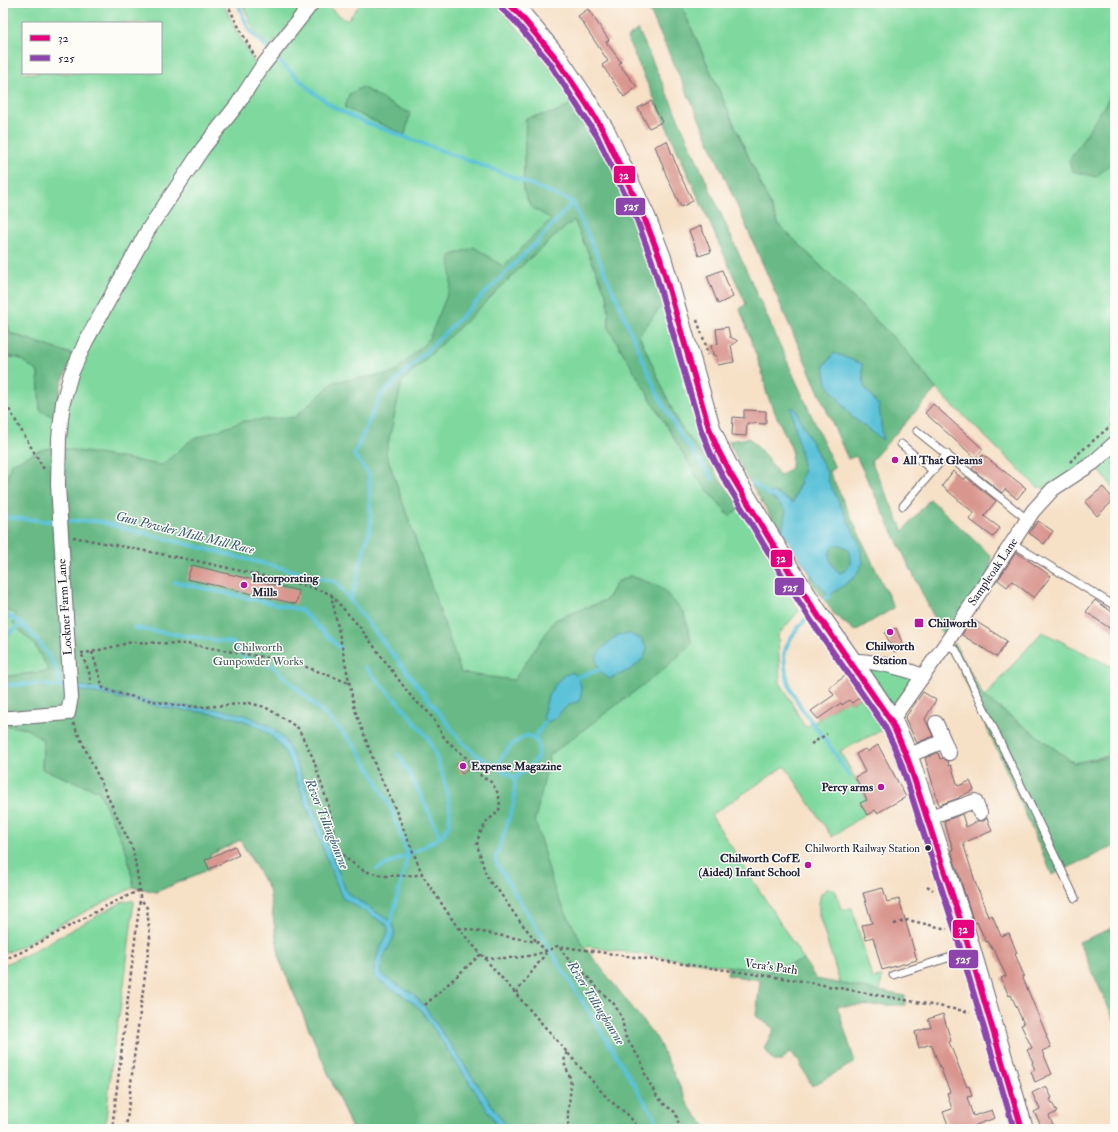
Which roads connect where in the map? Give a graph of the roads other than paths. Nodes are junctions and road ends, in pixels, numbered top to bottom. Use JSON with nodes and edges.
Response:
{"nodes":[{"id":1,"x":312,"y":3,"type":"edge"},
{"id":2,"x":508,"y":3,"type":"edge"},
{"id":3,"x":917,"y":431,"type":"dead end"},
{"id":4,"x":1115,"y":443,"type":"edge"},
{"id":5,"x":902,"y":444,"type":"dead end"},
{"id":6,"x":947,"y":454,"type":"junction"},
{"id":7,"x":933,"y":471,"type":"junction"},
{"id":8,"x":903,"y":506,"type":"dead end"},
{"id":9,"x":1028,"y":520,"type":"junction"},
{"id":10,"x":1012,"y":543,"type":"junction"},
{"id":11,"x":1115,"y":606,"type":"edge"},
{"id":12,"x":945,"y":644,"type":"junction"},
{"id":13,"x":854,"y":667,"type":"junction"},
{"id":14,"x":922,"y":676,"type":"junction"},
{"id":15,"x":3,"y":718,"type":"edge"},
{"id":16,"x":891,"y":721,"type":"junction"},
{"id":17,"x":936,"y":723,"type":"dead end"},
{"id":18,"x":907,"y":756,"type":"junction"},
{"id":19,"x":975,"y":803,"type":"dead end"},
{"id":20,"x":927,"y":818,"type":"junction"},
{"id":21,"x":1075,"y":898,"type":"dead end"},
{"id":22,"x":965,"y":921,"type":"junction"},
{"id":23,"x":970,"y":951,"type":"junction"},
{"id":24,"x":980,"y":971,"type":"junction"},
{"id":25,"x":892,"y":975,"type":"dead end"},
{"id":26,"x":1022,"y":1129,"type":"edge"}],
"edges":[{"from":1,"to":15,"type":"street","name":"Lockner Farm Lane"},
{"from":2,"to":13,"type":"main road"},
{"from":3,"to":6,"type":"lane"},
{"from":4,"to":9,"type":"street","name":"Sampleoak Lane"},
{"from":5,"to":7,"type":"lane"},
{"from":6,"to":7,"type":"lane"},
{"from":6,"to":9,"type":"lane"},
{"from":7,"to":8,"type":"lane"},
{"from":9,"to":10,"type":"street","name":"Sampleoak Lane"},
{"from":10,"to":11,"type":"lane"},
{"from":10,"to":12,"type":"street","name":"Sampleoak Lane"},
{"from":12,"to":14,"type":"street","name":"Sampleoak Lane"},
{"from":12,"to":21,"type":"lane"},
{"from":13,"to":14,"type":"street"},
{"from":13,"to":16,"type":"main road"},
{"from":14,"to":16,"type":"street","name":"Sampleoak Lane"},
{"from":16,"to":18,"type":"main road"},
{"from":17,"to":18,"type":"street"},
{"from":18,"to":20,"type":"main road"},
{"from":19,"to":20,"type":"street"},
{"from":20,"to":22,"type":"main road"},
{"from":22,"to":23,"type":"main road"},
{"from":22,"to":24,"type":"street"},
{"from":23,"to":24,"type":"main road"},
{"from":23,"to":25,"type":"lane"},
{"from":24,"to":26,"type":"main road"}]}
